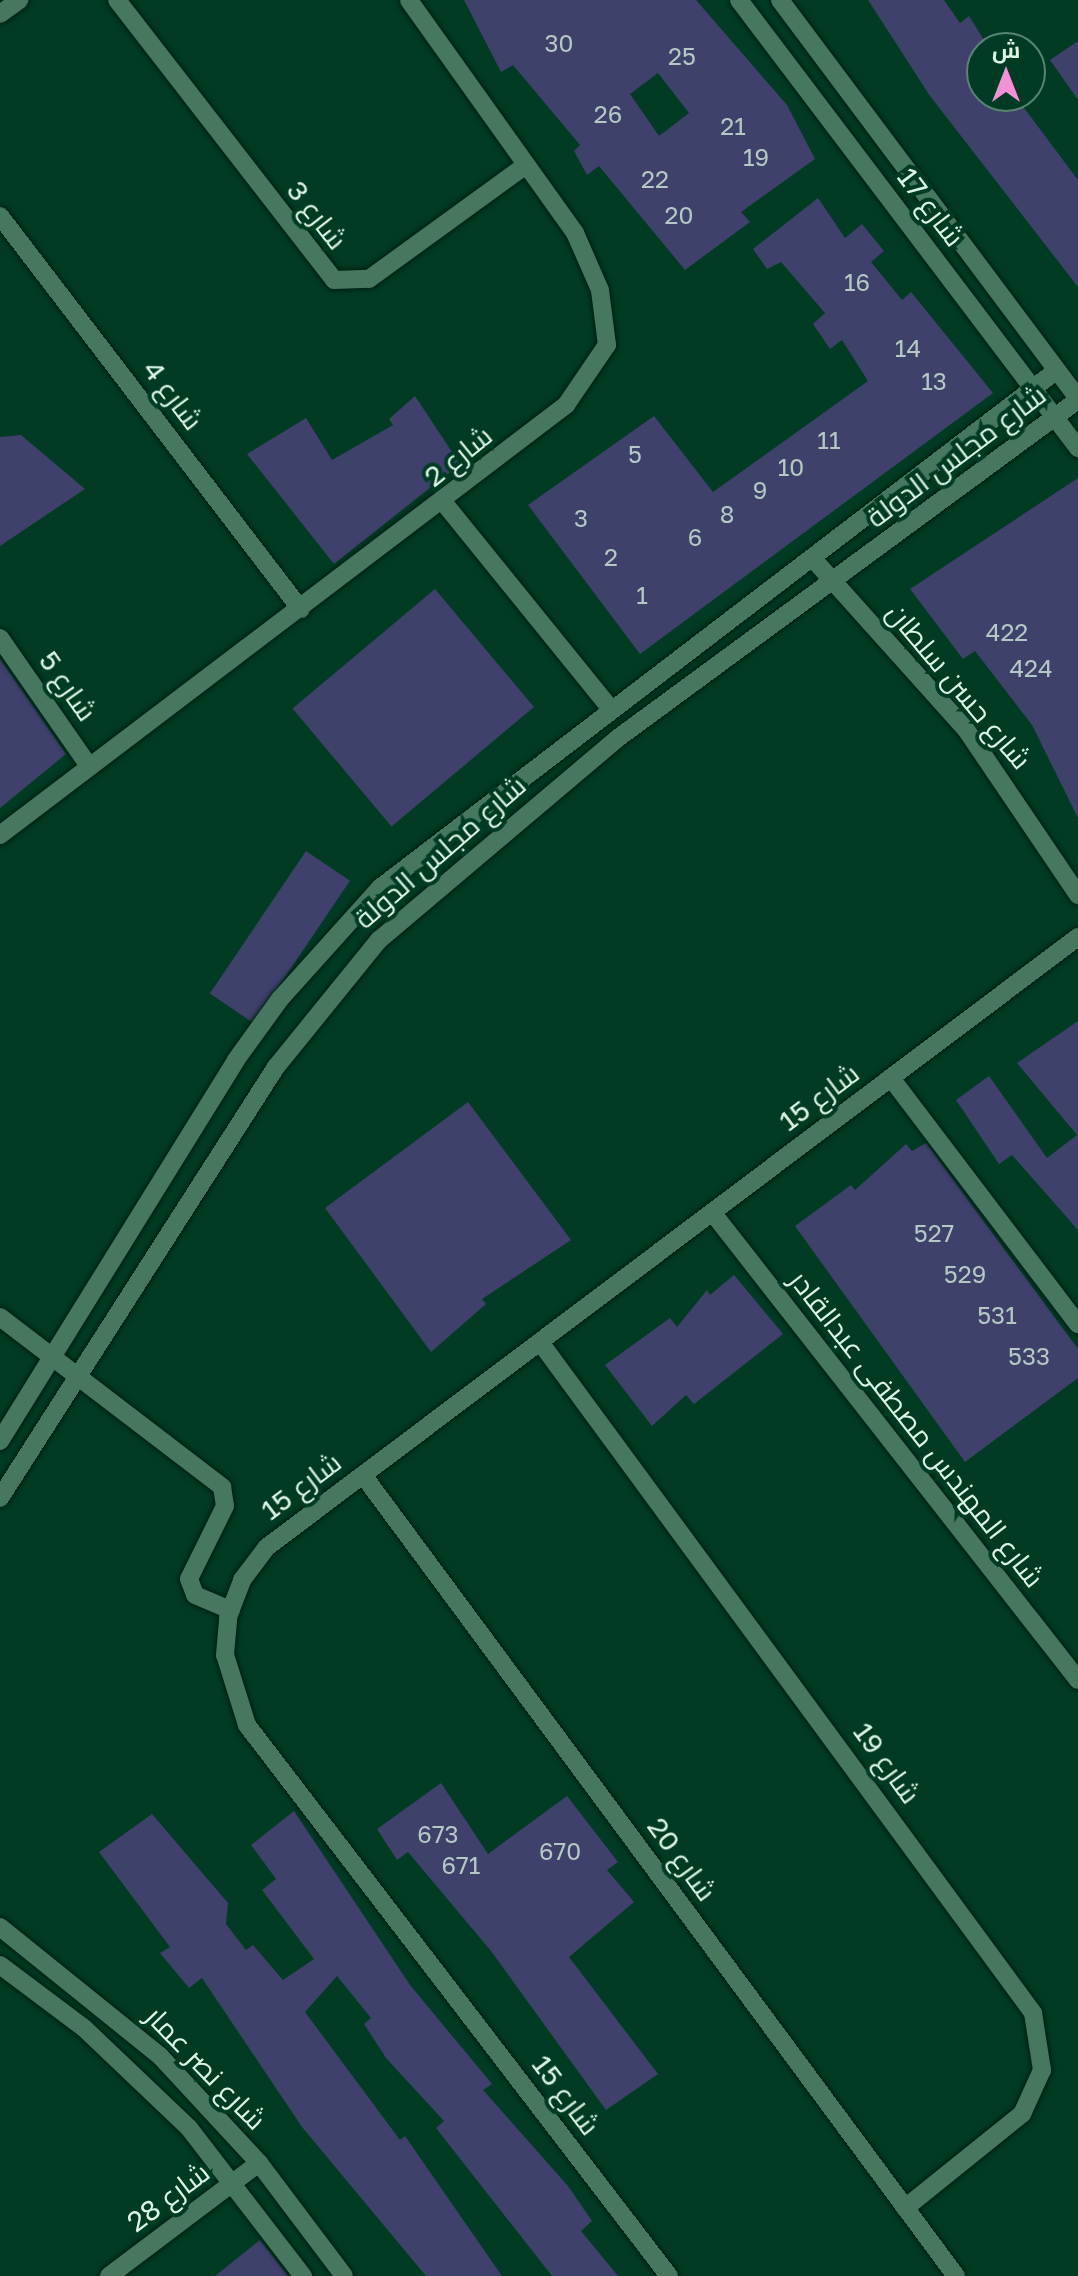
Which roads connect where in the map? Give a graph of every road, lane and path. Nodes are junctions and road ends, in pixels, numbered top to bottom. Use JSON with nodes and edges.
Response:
{"nodes":[{"id":1,"x":19,"y":0,"type":"edge"},
{"id":2,"x":117,"y":0,"type":"edge"},
{"id":3,"x":409,"y":0,"type":"edge"},
{"id":4,"x":739,"y":0,"type":"edge"},
{"id":5,"x":780,"y":0,"type":"edge"},
{"id":6,"x":0,"y":14,"type":"edge"},
{"id":7,"x":526,"y":165,"type":"junction"},
{"id":8,"x":0,"y":216,"type":"edge"},
{"id":9,"x":1056,"y":371,"type":"junction"},
{"id":10,"x":1032,"y":389,"type":"junction"},
{"id":11,"x":1078,"y":399,"type":"edge"},
{"id":12,"x":1054,"y":418,"type":"junction"},
{"id":13,"x":1078,"y":448,"type":"edge"},
{"id":14,"x":444,"y":503,"type":"junction"},
{"id":15,"x":814,"y":560,"type":"junction"},
{"id":16,"x":833,"y":583,"type":"junction"},
{"id":17,"x":301,"y":609,"type":"junction"},
{"id":18,"x":0,"y":638,"type":"edge"},
{"id":19,"x":609,"y":707,"type":"junction"},
{"id":20,"x":89,"y":766,"type":"junction"},
{"id":21,"x":0,"y":835,"type":"edge"},
{"id":22,"x":1078,"y":895,"type":"edge"},
{"id":23,"x":1078,"y":937,"type":"edge"},
{"id":24,"x":891,"y":1078,"type":"junction"},
{"id":25,"x":712,"y":1212,"type":"junction"},
{"id":26,"x":0,"y":1317,"type":"edge"},
{"id":27,"x":1078,"y":1324,"type":"edge"},
{"id":28,"x":540,"y":1342,"type":"junction"},
{"id":29,"x":53,"y":1356,"type":"junction"},
{"id":30,"x":79,"y":1374,"type":"junction"},
{"id":31,"x":0,"y":1441,"type":"edge"},
{"id":32,"x":363,"y":1475,"type":"junction"},
{"id":33,"x":0,"y":1498,"type":"edge"},
{"id":34,"x":231,"y":1610,"type":"junction"},
{"id":35,"x":1078,"y":1680,"type":"edge"},
{"id":36,"x":0,"y":1927,"type":"edge"},
{"id":37,"x":0,"y":1965,"type":"edge"},
{"id":38,"x":259,"y":2163,"type":"junction"},
{"id":39,"x":235,"y":2182,"type":"junction"},
{"id":40,"x":905,"y":2208,"type":"junction"},
{"id":41,"x":109,"y":2276,"type":"edge"},
{"id":42,"x":303,"y":2276,"type":"edge"},
{"id":43,"x":344,"y":2276,"type":"edge"},
{"id":44,"x":669,"y":2276,"type":"edge"},
{"id":45,"x":956,"y":2276,"type":"edge"}],
"edges":[{"from":1,"to":6,"type":"street"},
{"from":2,"to":7,"type":"street","name":"شارع 3"},
{"from":3,"to":7,"type":"street","name":"شارع 2"},
{"from":4,"to":10,"type":"street","name":"شارع 17"},
{"from":5,"to":9,"type":"street","name":"شارع 17"},
{"from":7,"to":14,"type":"street","name":"شارع 2"},
{"from":8,"to":17,"type":"street","name":"شارع 4"},
{"from":9,"to":10,"type":"street","name":"شارع مجلس الدولة"},
{"from":9,"to":11,"type":"street","name":"شارع 17"},
{"from":10,"to":12,"type":"street","name":"شارع 17"},
{"from":10,"to":15,"type":"street","name":"شارع مجلس الدولة"},
{"from":11,"to":12,"type":"street","name":"شارع مجلس الدولة"},
{"from":12,"to":13,"type":"street","name":"شارع 17"},
{"from":12,"to":16,"type":"street","name":"شارع مجلس الدولة"},
{"from":14,"to":17,"type":"street","name":"شارع 2"},
{"from":14,"to":19,"type":"street"},
{"from":15,"to":16,"type":"street","name":"شارع حسن سلطان"},
{"from":15,"to":19,"type":"street","name":"شارع مجلس الدولة"},
{"from":16,"to":22,"type":"street","name":"شارع حسن سلطان"},
{"from":16,"to":30,"type":"street","name":"شارع مجلس الدولة"},
{"from":17,"to":20,"type":"street","name":"شارع 2"},
{"from":18,"to":20,"type":"street","name":"شارع 5"},
{"from":19,"to":29,"type":"street","name":"شارع مجلس الدولة"},
{"from":20,"to":21,"type":"street","name":"شارع 2"},
{"from":23,"to":24,"type":"street","name":"شارع 15"},
{"from":24,"to":25,"type":"street","name":"شارع 15"},
{"from":24,"to":27,"type":"street"},
{"from":25,"to":28,"type":"street","name":"شارع 15"},
{"from":25,"to":35,"type":"street","name":"شارع المهندس مصطفى عبدالقادر"},
{"from":26,"to":29,"type":"street"},
{"from":28,"to":32,"type":"street","name":"شارع 15"},
{"from":28,"to":40,"type":"street","name":"شارع 19"},
{"from":29,"to":30,"type":"street"},
{"from":29,"to":31,"type":"street","name":"شارع مجلس الدولة"},
{"from":30,"to":33,"type":"street","name":"شارع مجلس الدولة"},
{"from":30,"to":34,"type":"street"},
{"from":32,"to":34,"type":"street","name":"شارع 15"},
{"from":32,"to":40,"type":"street","name":"شارع 20"},
{"from":34,"to":44,"type":"street","name":"شارع 15"},
{"from":36,"to":38,"type":"street","name":"شارع نصر عمار"},
{"from":37,"to":39,"type":"street","name":"شارع نصر عمار"},
{"from":38,"to":39,"type":"street","name":"شارع 28"},
{"from":38,"to":43,"type":"street","name":"شارع نصر عمار"},
{"from":39,"to":41,"type":"street","name":"شارع 28"},
{"from":39,"to":42,"type":"street","name":"شارع نصر عمار"},
{"from":40,"to":45,"type":"street","name":"شارع 20"}]}
